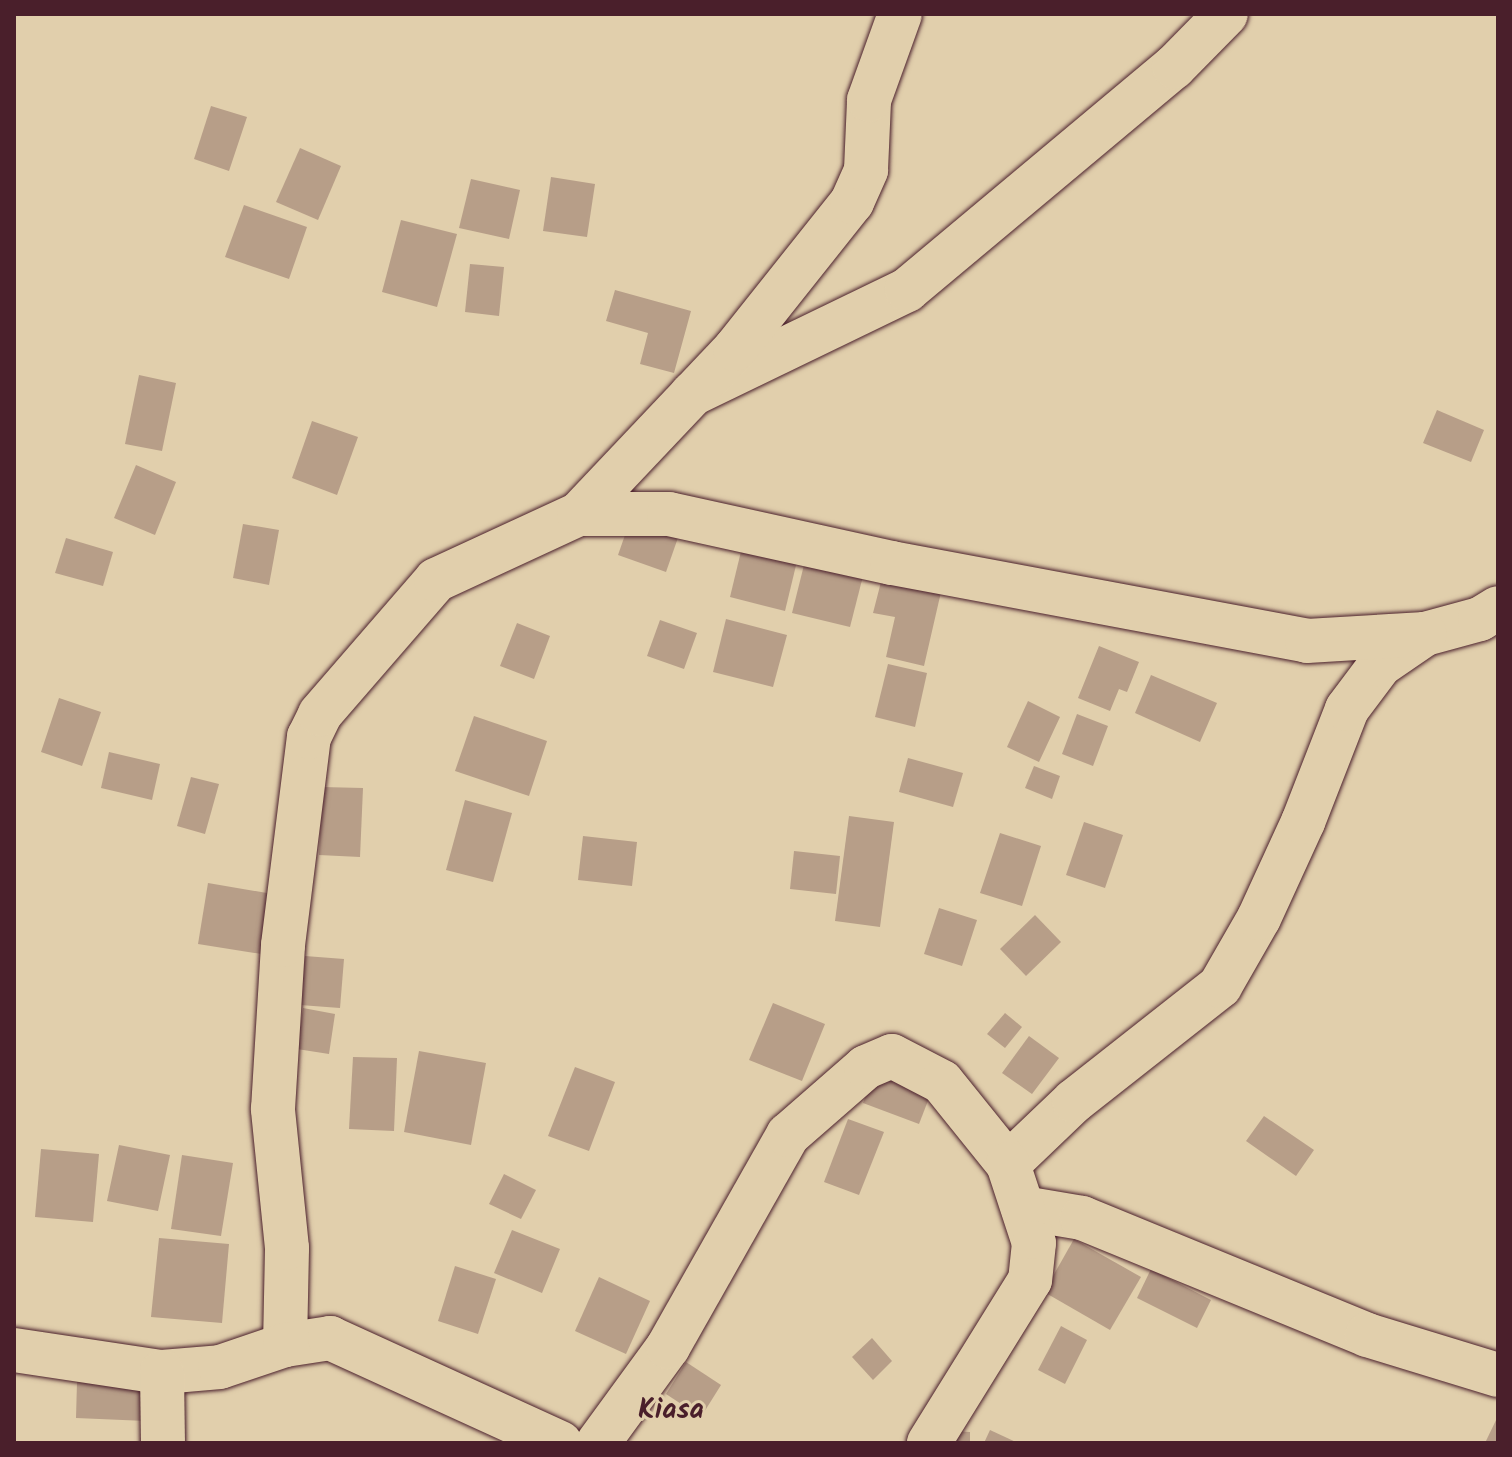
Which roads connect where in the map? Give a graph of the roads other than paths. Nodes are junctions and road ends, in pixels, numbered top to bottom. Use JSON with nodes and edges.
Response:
{"nodes":[{"id":1,"x":900,"y":14,"type":"edge"},
{"id":2,"x":1226,"y":14,"type":"edge"},
{"id":3,"x":692,"y":394,"type":"junction"},
{"id":4,"x":579,"y":514,"type":"junction"},
{"id":5,"x":1498,"y":608,"type":"edge"},
{"id":6,"x":1425,"y":634,"type":"junction"},
{"id":7,"x":1008,"y":1164,"type":"junction"},
{"id":8,"x":1023,"y":1208,"type":"junction"},
{"id":9,"x":285,"y":1345,"type":"junction"},
{"id":10,"x":14,"y":1350,"type":"edge"},
{"id":11,"x":162,"y":1372,"type":"junction"},
{"id":12,"x":1498,"y":1375,"type":"edge"},
{"id":13,"x":163,"y":1443,"type":"edge"},
{"id":14,"x":560,"y":1443,"type":"edge"},
{"id":15,"x":598,"y":1443,"type":"edge"},
{"id":16,"x":929,"y":1443,"type":"edge"}],
"edges":[{"from":1,"to":3,"type":"street"},
{"from":2,"to":3,"type":"street"},
{"from":3,"to":4,"type":"street"},
{"from":4,"to":6,"type":"street"},
{"from":4,"to":9,"type":"street"},
{"from":5,"to":6,"type":"street"},
{"from":6,"to":7,"type":"street"},
{"from":7,"to":8,"type":"street"},
{"from":7,"to":15,"type":"street"},
{"from":8,"to":12,"type":"street"},
{"from":8,"to":16,"type":"street"},
{"from":9,"to":11,"type":"street"},
{"from":9,"to":14,"type":"street"},
{"from":10,"to":11,"type":"street"},
{"from":11,"to":13,"type":"street"}]}
